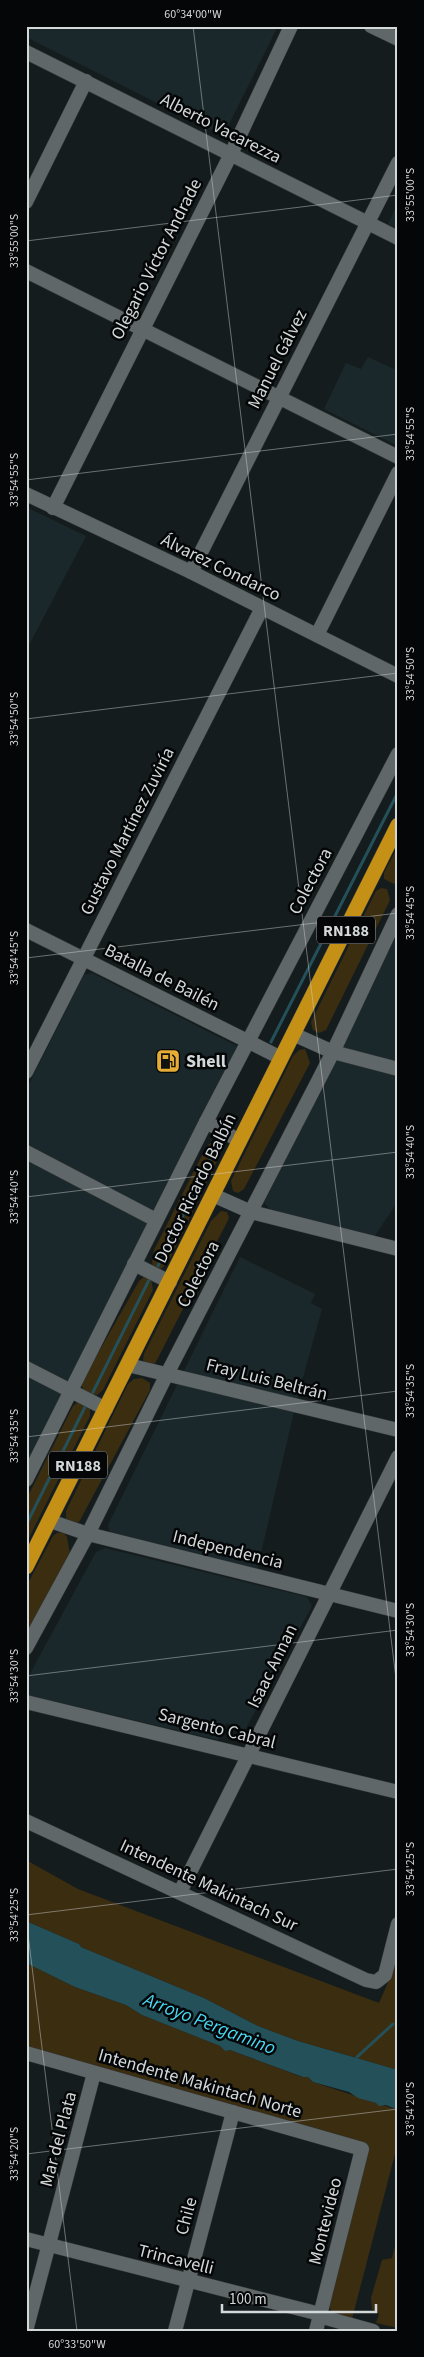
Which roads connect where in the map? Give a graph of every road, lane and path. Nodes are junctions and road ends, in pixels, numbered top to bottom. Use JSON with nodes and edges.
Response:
{"nodes":[{"id":1,"x":291,"y":26,"type":"edge"},
{"id":2,"x":371,"y":26,"type":"edge"},
{"id":3,"x":398,"y":39,"type":"edge"},
{"id":4,"x":26,"y":52,"type":"edge"},
{"id":5,"x":86,"y":81,"type":"junction"},
{"id":6,"x":231,"y":154,"type":"junction"},
{"id":7,"x":398,"y":163,"type":"edge"},
{"id":8,"x":26,"y":202,"type":"edge"},
{"id":9,"x":368,"y":223,"type":"junction"},
{"id":10,"x":398,"y":238,"type":"edge"},
{"id":11,"x":26,"y":271,"type":"edge"},
{"id":12,"x":141,"y":330,"type":"junction"},
{"id":13,"x":278,"y":397,"type":"junction"},
{"id":14,"x":398,"y":457,"type":"edge"},
{"id":15,"x":398,"y":473,"type":"edge"},
{"id":16,"x":26,"y":494,"type":"edge"},
{"id":17,"x":53,"y":508,"type":"junction"},
{"id":18,"x":190,"y":572,"type":"junction"},
{"id":19,"x":262,"y":608,"type":"junction"},
{"id":20,"x":316,"y":635,"type":"junction"},
{"id":21,"x":398,"y":676,"type":"edge"},
{"id":22,"x":398,"y":754,"type":"edge"},
{"id":23,"x":398,"y":825,"type":"edge"},
{"id":24,"x":398,"y":914,"type":"edge"},
{"id":25,"x":26,"y":930,"type":"edge"},
{"id":26,"x":82,"y":958,"type":"junction"},
{"id":27,"x":293,"y":1034,"type":"junction"},
{"id":28,"x":248,"y":1041,"type":"junction"},
{"id":29,"x":333,"y":1052,"type":"junction"},
{"id":30,"x":281,"y":1058,"type":"junction"},
{"id":31,"x":398,"y":1069,"type":"edge"},
{"id":32,"x":26,"y":1072,"type":"edge"},
{"id":33,"x":206,"y":1122,"type":"junction"},
{"id":34,"x":240,"y":1141,"type":"junction"},
{"id":35,"x":26,"y":1152,"type":"edge"},
{"id":36,"x":214,"y":1195,"type":"junction"},
{"id":37,"x":251,"y":1212,"type":"junction"},
{"id":38,"x":156,"y":1220,"type":"junction"},
{"id":39,"x":398,"y":1250,"type":"edge"},
{"id":40,"x":134,"y":1264,"type":"junction"},
{"id":41,"x":170,"y":1282,"type":"junction"},
{"id":42,"x":128,"y":1365,"type":"junction"},
{"id":43,"x":26,"y":1368,"type":"edge"},
{"id":44,"x":167,"y":1374,"type":"junction"},
{"id":45,"x":70,"y":1390,"type":"junction"},
{"id":46,"x":106,"y":1409,"type":"junction"},
{"id":47,"x":398,"y":1430,"type":"edge"},
{"id":48,"x":398,"y":1457,"type":"edge"},
{"id":49,"x":26,"y":1480,"type":"edge"},
{"id":50,"x":50,"y":1521,"type":"junction"},
{"id":51,"x":88,"y":1534,"type":"junction"},
{"id":52,"x":26,"y":1567,"type":"edge"},
{"id":53,"x":329,"y":1594,"type":"junction"},
{"id":54,"x":398,"y":1611,"type":"edge"},
{"id":55,"x":26,"y":1648,"type":"edge"},
{"id":56,"x":26,"y":1702,"type":"edge"},
{"id":57,"x":250,"y":1755,"type":"junction"},
{"id":58,"x":398,"y":1792,"type":"edge"},
{"id":59,"x":26,"y":1821,"type":"edge"},
{"id":60,"x":180,"y":1892,"type":"junction"},
{"id":61,"x":398,"y":1924,"type":"edge"},
{"id":62,"x":26,"y":2053,"type":"edge"},
{"id":63,"x":94,"y":2073,"type":"junction"},
{"id":64,"x":233,"y":2112,"type":"junction"},
{"id":65,"x":362,"y":2149,"type":"joint"},
{"id":66,"x":26,"y":2239,"type":"edge"},
{"id":67,"x":49,"y":2245,"type":"junction"},
{"id":68,"x":188,"y":2282,"type":"junction"},
{"id":69,"x":319,"y":2316,"type":"junction"},
{"id":70,"x":26,"y":2331,"type":"edge"},
{"id":71,"x":175,"y":2331,"type":"edge"},
{"id":72,"x":316,"y":2331,"type":"edge"},
{"id":73,"x":373,"y":2331,"type":"edge"}],
"edges":[{"from":1,"to":6,"type":"street","name":"Olegario Víctor Andrade"},
{"from":2,"to":3,"type":"street"},
{"from":4,"to":5,"type":"street","name":"Alberto Vacarezza"},
{"from":5,"to":6,"type":"street","name":"Alberto Vacarezza"},
{"from":5,"to":8,"type":"street"},
{"from":6,"to":9,"type":"street","name":"Alberto Vacarezza"},
{"from":6,"to":12,"type":"street","name":"Olegario Víctor Andrade"},
{"from":7,"to":9,"type":"street","name":"Manuel Gálvez"},
{"from":9,"to":10,"type":"street","name":"Alberto Vacarezza"},
{"from":9,"to":13,"type":"street","name":"Manuel Gálvez"},
{"from":11,"to":12,"type":"street"},
{"from":12,"to":13,"type":"street"},
{"from":12,"to":17,"type":"street","name":"Olegario Víctor Andrade"},
{"from":13,"to":14,"type":"street"},
{"from":13,"to":18,"type":"street","name":"Manuel Gálvez"},
{"from":15,"to":20,"type":"street"},
{"from":16,"to":17,"type":"street","name":"Álvarez Condarco"},
{"from":17,"to":18,"type":"street","name":"Álvarez Condarco"},
{"from":18,"to":19,"type":"street","name":"Álvarez Condarco"},
{"from":19,"to":20,"type":"street","name":"Álvarez Condarco"},
{"from":19,"to":26,"type":"street","name":"Gustavo Martínez Zuviría"},
{"from":20,"to":21,"type":"street","name":"Álvarez Condarco"},
{"from":22,"to":28,"type":"street","name":"Colectora"},
{"from":23,"to":27,"type":"highway","name":"Doctor Ricardo Balbín","number":"RN188"},
{"from":24,"to":29,"type":"street","name":"Colectora"},
{"from":25,"to":26,"type":"street","name":"Batalla de Bailén"},
{"from":26,"to":28,"type":"street","name":"Batalla de Bailén"},
{"from":26,"to":32,"type":"street","name":"Gustavo Martínez Zuviría"},
{"from":27,"to":29,"type":"street"},
{"from":27,"to":30,"type":"highway","name":"Doctor Ricardo Balbín","number":"RN188"},
{"from":28,"to":30,"type":"street","name":"Batalla de Bailén"},
{"from":28,"to":33,"type":"street","name":"Colectora"},
{"from":29,"to":31,"type":"street"},
{"from":29,"to":37,"type":"street","name":"Colectora"},
{"from":30,"to":34,"type":"highway","name":"Doctor Ricardo Balbín","number":"RN188"},
{"from":33,"to":34,"type":"street"},
{"from":33,"to":38,"type":"street","name":"Colectora"},
{"from":34,"to":36,"type":"highway","name":"Doctor Ricardo Balbín","number":"RN188"},
{"from":35,"to":38,"type":"street"},
{"from":36,"to":37,"type":"street"},
{"from":36,"to":41,"type":"highway","name":"Doctor Ricardo Balbín","number":"RN188"},
{"from":37,"to":39,"type":"street"},
{"from":37,"to":44,"type":"street","name":"Colectora"},
{"from":38,"to":40,"type":"street","name":"Colectora"},
{"from":40,"to":41,"type":"street"},
{"from":40,"to":45,"type":"street","name":"Colectora"},
{"from":41,"to":42,"type":"highway","name":"Doctor Ricardo Balbín","number":"RN188"},
{"from":42,"to":44,"type":"street","name":"Fray Luis Beltrán"},
{"from":42,"to":46,"type":"highway","name":"Doctor Ricardo Balbín","number":"RN188"},
{"from":43,"to":45,"type":"street"},
{"from":44,"to":47,"type":"street","name":"Fray Luis Beltrán"},
{"from":44,"to":51,"type":"street","name":"Colectora"},
{"from":45,"to":46,"type":"street"},
{"from":45,"to":49,"type":"street","name":"Colectora"},
{"from":46,"to":50,"type":"highway","name":"Doctor Ricardo Balbín","number":"RN188"},
{"from":48,"to":53,"type":"street","name":"Isaac Annan"},
{"from":50,"to":51,"type":"street","name":"Independencia"},
{"from":50,"to":52,"type":"highway","name":"Doctor Ricardo Balbín","number":"RN188"},
{"from":51,"to":53,"type":"street","name":"Independencia"},
{"from":51,"to":55,"type":"street","name":"Colectora"},
{"from":53,"to":54,"type":"street","name":"Independencia"},
{"from":53,"to":57,"type":"street","name":"Isaac Annan"},
{"from":56,"to":57,"type":"street","name":"Sargento Cabral"},
{"from":57,"to":58,"type":"street","name":"Sargento Cabral"},
{"from":57,"to":60,"type":"street","name":"Isaac Annan"},
{"from":59,"to":60,"type":"street","name":"Intendente Makintach Sur"},
{"from":60,"to":61,"type":"street","name":"Intendente Makintach Sur"},
{"from":62,"to":63,"type":"street","name":"Intendente Makintach Norte"},
{"from":63,"to":64,"type":"street","name":"Intendente Makintach Norte"},
{"from":63,"to":67,"type":"street","name":"Mar del Plata"},
{"from":64,"to":65,"type":"street","name":"Intendente Makintach Norte"},
{"from":64,"to":68,"type":"street","name":"Chile"},
{"from":65,"to":69,"type":"street","name":"Montevideo"},
{"from":66,"to":67,"type":"street","name":"Trincavelli"},
{"from":67,"to":68,"type":"street","name":"Trincavelli"},
{"from":67,"to":70,"type":"street","name":"Mar del Plata"},
{"from":68,"to":69,"type":"street","name":"Trincavelli"},
{"from":68,"to":71,"type":"street","name":"Chile"},
{"from":69,"to":72,"type":"street","name":"Montevideo"},
{"from":69,"to":73,"type":"street","name":"Trincavelli"}]}
